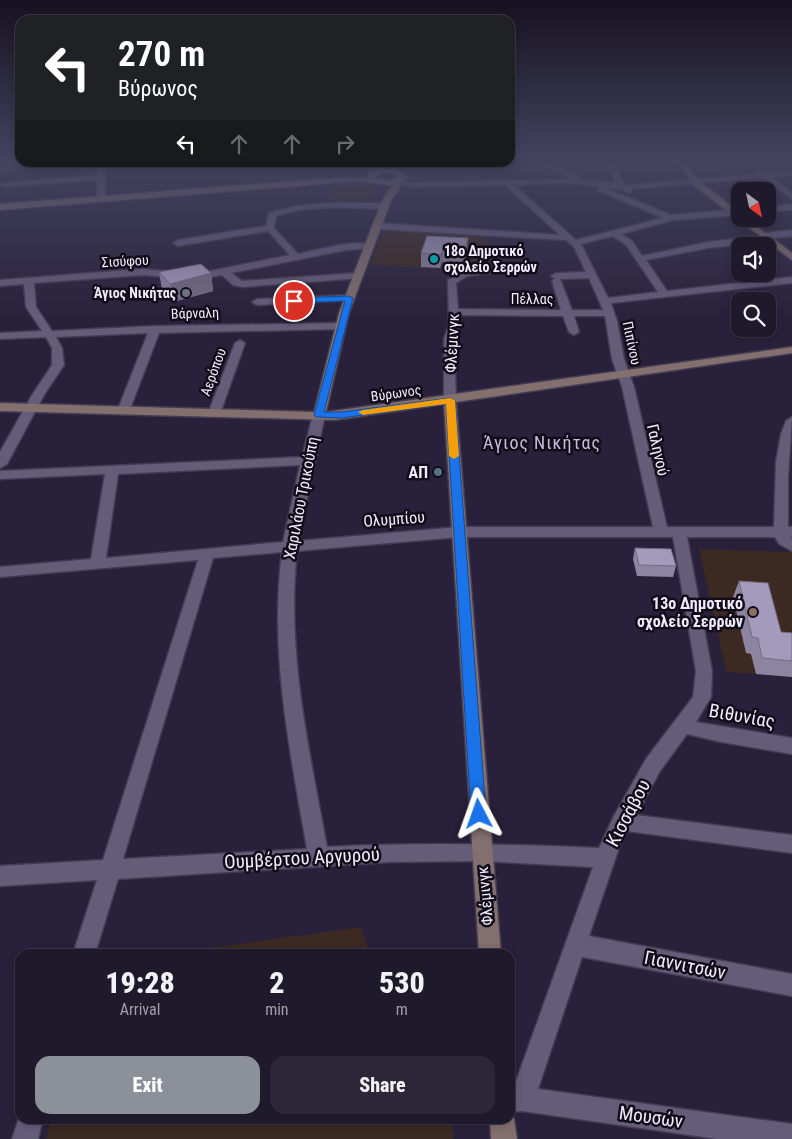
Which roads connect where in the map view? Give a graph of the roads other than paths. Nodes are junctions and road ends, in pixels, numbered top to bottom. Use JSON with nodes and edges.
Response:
{"nodes":[{"id":1,"x":291,"y":211,"type":"edge"},
{"id":2,"x":383,"y":211,"type":"edge"},
{"id":3,"x":539,"y":211,"type":"edge"},
{"id":4,"x":654,"y":211,"type":"edge"},
{"id":5,"x":731,"y":215,"type":"edge"},
{"id":6,"x":674,"y":218,"type":"junction"},
{"id":7,"x":376,"y":226,"type":"junction"},
{"id":8,"x":270,"y":228,"type":"junction"},
{"id":9,"x":755,"y":228,"type":"edge"},
{"id":10,"x":614,"y":233,"type":"junction"},
{"id":11,"x":792,"y":234,"type":"edge"},
{"id":12,"x":765,"y":236,"type":"junction"},
{"id":13,"x":572,"y":241,"type":"junction"},
{"id":14,"x":731,"y":242,"type":"edge"},
{"id":15,"x":178,"y":243,"type":"dead end"},
{"id":16,"x":369,"y":246,"type":"junction"},
{"id":17,"x":296,"y":257,"type":"junction"},
{"id":18,"x":792,"y":257,"type":"edge"},
{"id":19,"x":639,"y":259,"type":"junction"},
{"id":20,"x":489,"y":270,"type":"dead end"},
{"id":21,"x":225,"y":272,"type":"junction"},
{"id":22,"x":593,"y":275,"type":"junction"},
{"id":23,"x":357,"y":276,"type":"junction"},
{"id":24,"x":792,"y":280,"type":"edge"},
{"id":25,"x":29,"y":281,"type":"junction"},
{"id":26,"x":0,"y":283,"type":"edge"},
{"id":27,"x":664,"y":294,"type":"junction"},
{"id":28,"x":349,"y":298,"type":"junction"},
{"id":29,"x":605,"y":301,"type":"junction"},
{"id":30,"x":257,"y":302,"type":"dead end"},
{"id":31,"x":31,"y":307,"type":"junction"},
{"id":32,"x":454,"y":312,"type":"junction"},
{"id":33,"x":568,"y":313,"type":"junction"},
{"id":34,"x":611,"y":316,"type":"junction"},
{"id":35,"x":341,"y":326,"type":"junction"},
{"id":36,"x":155,"y":329,"type":"junction"},
{"id":37,"x":574,"y":332,"type":"dead end"},
{"id":38,"x":49,"y":334,"type":"junction"},
{"id":39,"x":16,"y":335,"type":"junction"},
{"id":40,"x":0,"y":336,"type":"edge"},
{"id":41,"x":240,"y":343,"type":"dead end"},
{"id":42,"x":792,"y":350,"type":"edge"},
{"id":43,"x":624,"y":375,"type":"junction"},
{"id":44,"x":450,"y":400,"type":"junction"},
{"id":45,"x":31,"y":406,"type":"junction"},
{"id":46,"x":0,"y":408,"type":"edge"},
{"id":47,"x":124,"y":409,"type":"junction"},
{"id":48,"x":215,"y":411,"type":"junction"},
{"id":49,"x":319,"y":415,"type":"junction"},
{"id":50,"x":792,"y":421,"type":"edge"},
{"id":51,"x":308,"y":461,"type":"junction"},
{"id":52,"x":0,"y":464,"type":"edge"},
{"id":53,"x":112,"y":471,"type":"junction"},
{"id":54,"x":0,"y":476,"type":"edge"},
{"id":55,"x":460,"y":532,"type":"junction"},
{"id":56,"x":670,"y":532,"type":"junction"},
{"id":57,"x":786,"y":532,"type":"edge"},
{"id":58,"x":291,"y":545,"type":"junction"},
{"id":59,"x":792,"y":546,"type":"edge"},
{"id":60,"x":207,"y":554,"type":"junction"},
{"id":61,"x":98,"y":563,"type":"junction"},
{"id":62,"x":0,"y":572,"type":"edge"},
{"id":63,"x":684,"y":726,"type":"junction"},
{"id":64,"x":792,"y":746,"type":"edge"},
{"id":65,"x":621,"y":822,"type":"junction"},
{"id":66,"x":792,"y":844,"type":"edge"},
{"id":67,"x":481,"y":852,"type":"junction"},
{"id":68,"x":319,"y":857,"type":"junction"},
{"id":69,"x":604,"y":858,"type":"junction"},
{"id":70,"x":111,"y":870,"type":"junction"},
{"id":71,"x":0,"y":876,"type":"edge"},
{"id":72,"x":577,"y":945,"type":"junction"},
{"id":73,"x":86,"y":949,"type":"edge"},
{"id":74,"x":490,"y":949,"type":"edge"},
{"id":75,"x":792,"y":985,"type":"edge"},
{"id":76,"x":516,"y":1100,"type":"edge"},
{"id":77,"x":30,"y":1124,"type":"edge"},
{"id":78,"x":502,"y":1124,"type":"edge"},
{"id":79,"x":792,"y":1137,"type":"edge"},
{"id":80,"x":25,"y":1139,"type":"edge"},
{"id":81,"x":504,"y":1139,"type":"edge"}],
"edges":[{"from":1,"to":8,"type":"street"},
{"from":2,"to":7,"type":"street","name":"Χαριλάου Τρικούπη"},
{"from":3,"to":13,"type":"street","name":"Πιπίνου"},
{"from":4,"to":6,"type":"street"},
{"from":5,"to":6,"type":"street"},
{"from":6,"to":10,"type":"street"},
{"from":7,"to":13,"type":"street"},
{"from":7,"to":16,"type":"street","name":"Χαριλάου Τρικούπη"},
{"from":8,"to":15,"type":"street"},
{"from":8,"to":17,"type":"street"},
{"from":9,"to":12,"type":"street"},
{"from":10,"to":13,"type":"street"},
{"from":10,"to":19,"type":"street"},
{"from":11,"to":12,"type":"street"},
{"from":12,"to":18,"type":"street"},
{"from":13,"to":22,"type":"street","name":"Πιπίνου"},
{"from":14,"to":19,"type":"street"},
{"from":16,"to":17,"type":"street","name":"Σισύφου"},
{"from":16,"to":23,"type":"street","name":"Χαριλάου Τρικούπη"},
{"from":17,"to":21,"type":"street","name":"Σισύφου"},
{"from":19,"to":27,"type":"street"},
{"from":20,"to":32,"type":"street","name":"Φλέμινγκ"},
{"from":21,"to":23,"type":"street"},
{"from":21,"to":25,"type":"street","name":"Σισύφου"},
{"from":22,"to":29,"type":"street","name":"Πιπίνου"},
{"from":22,"to":33,"type":"street"},
{"from":23,"to":28,"type":"street","name":"Χαριλάου Τρικούπη"},
{"from":24,"to":27,"type":"street"},
{"from":25,"to":26,"type":"street","name":"Σισύφου"},
{"from":25,"to":31,"type":"street"},
{"from":27,"to":29,"type":"street"},
{"from":28,"to":30,"type":"street"},
{"from":28,"to":35,"type":"street","name":"Χαριλάου Τρικούπη"},
{"from":29,"to":34,"type":"street","name":"Πιπίνου"},
{"from":31,"to":38,"type":"street"},
{"from":31,"to":39,"type":"street"},
{"from":32,"to":33,"type":"street","name":"Πέλλας"},
{"from":32,"to":44,"type":"street","name":"Φλέμινγκ"},
{"from":33,"to":34,"type":"street","name":"Πέλλας"},
{"from":33,"to":37,"type":"street"},
{"from":34,"to":43,"type":"street","name":"Πιπίνου"},
{"from":35,"to":36,"type":"street","name":"Βάρναλη"},
{"from":35,"to":49,"type":"street","name":"Χαριλάου Τρικούπη"},
{"from":36,"to":38,"type":"street","name":"Βάρναλη"},
{"from":36,"to":47,"type":"street"},
{"from":38,"to":39,"type":"street","name":"Βάρναλη"},
{"from":38,"to":45,"type":"street"},
{"from":39,"to":40,"type":"street","name":"Βάρναλη"},
{"from":41,"to":48,"type":"street","name":"Αερόπου"},
{"from":42,"to":43,"type":"street","name":"Βύρωνος"},
{"from":43,"to":44,"type":"street","name":"Βύρωνος"},
{"from":43,"to":56,"type":"street","name":"Γαληνού"},
{"from":44,"to":49,"type":"street","name":"Βύρωνος"},
{"from":44,"to":55,"type":"street","name":"Φλέμινγκ"},
{"from":45,"to":46,"type":"street","name":"Βύρωνος"},
{"from":45,"to":47,"type":"street","name":"Βύρωνος"},
{"from":45,"to":52,"type":"street"},
{"from":47,"to":48,"type":"street","name":"Βύρωνος"},
{"from":48,"to":49,"type":"street","name":"Βύρωνος"},
{"from":49,"to":51,"type":"street","name":"Χαριλάου Τρικούπη"},
{"from":50,"to":57,"type":"street"},
{"from":51,"to":53,"type":"street"},
{"from":51,"to":58,"type":"street","name":"Χαριλάου Τρικούπη"},
{"from":53,"to":54,"type":"street"},
{"from":53,"to":61,"type":"street"},
{"from":55,"to":56,"type":"street","name":"Ολυμπίου"},
{"from":55,"to":58,"type":"street","name":"Ολυμπίου"},
{"from":55,"to":67,"type":"street","name":"Φλέμινγκ"},
{"from":56,"to":57,"type":"street","name":"Ολυμπίου"},
{"from":56,"to":63,"type":"street","name":"Κισσάβου"},
{"from":57,"to":59,"type":"street"},
{"from":58,"to":60,"type":"street","name":"Ολυμπίου"},
{"from":58,"to":68,"type":"street","name":"Χαριλάου Τρικούπη"},
{"from":60,"to":61,"type":"street","name":"Ολυμπίου"},
{"from":60,"to":70,"type":"street"},
{"from":61,"to":62,"type":"street","name":"Ολυμπίου"},
{"from":63,"to":64,"type":"street","name":"Βιθυνίας"},
{"from":63,"to":65,"type":"street","name":"Κισσάβου"},
{"from":65,"to":66,"type":"street"},
{"from":65,"to":69,"type":"street","name":"Κισσάβου"},
{"from":67,"to":68,"type":"street","name":"Ουμβέρτου Αργυρού"},
{"from":67,"to":69,"type":"street","name":"Ουμβέρτου Αργυρού"},
{"from":67,"to":74,"type":"street","name":"Φλέμινγκ"},
{"from":68,"to":70,"type":"street","name":"Ουμβέρτου Αργυρού"},
{"from":69,"to":72,"type":"street","name":"Κισσάβου"},
{"from":70,"to":71,"type":"street","name":"Ουμβέρτου Αργυρού"},
{"from":70,"to":73,"type":"street"},
{"from":72,"to":75,"type":"street","name":"Γιαννιτσών"},
{"from":72,"to":76,"type":"street","name":"Κισσάβου"},
{"from":76,"to":79,"type":"street","name":"Μουσών"},
{"from":77,"to":80,"type":"street"},
{"from":78,"to":81,"type":"street"}]}
